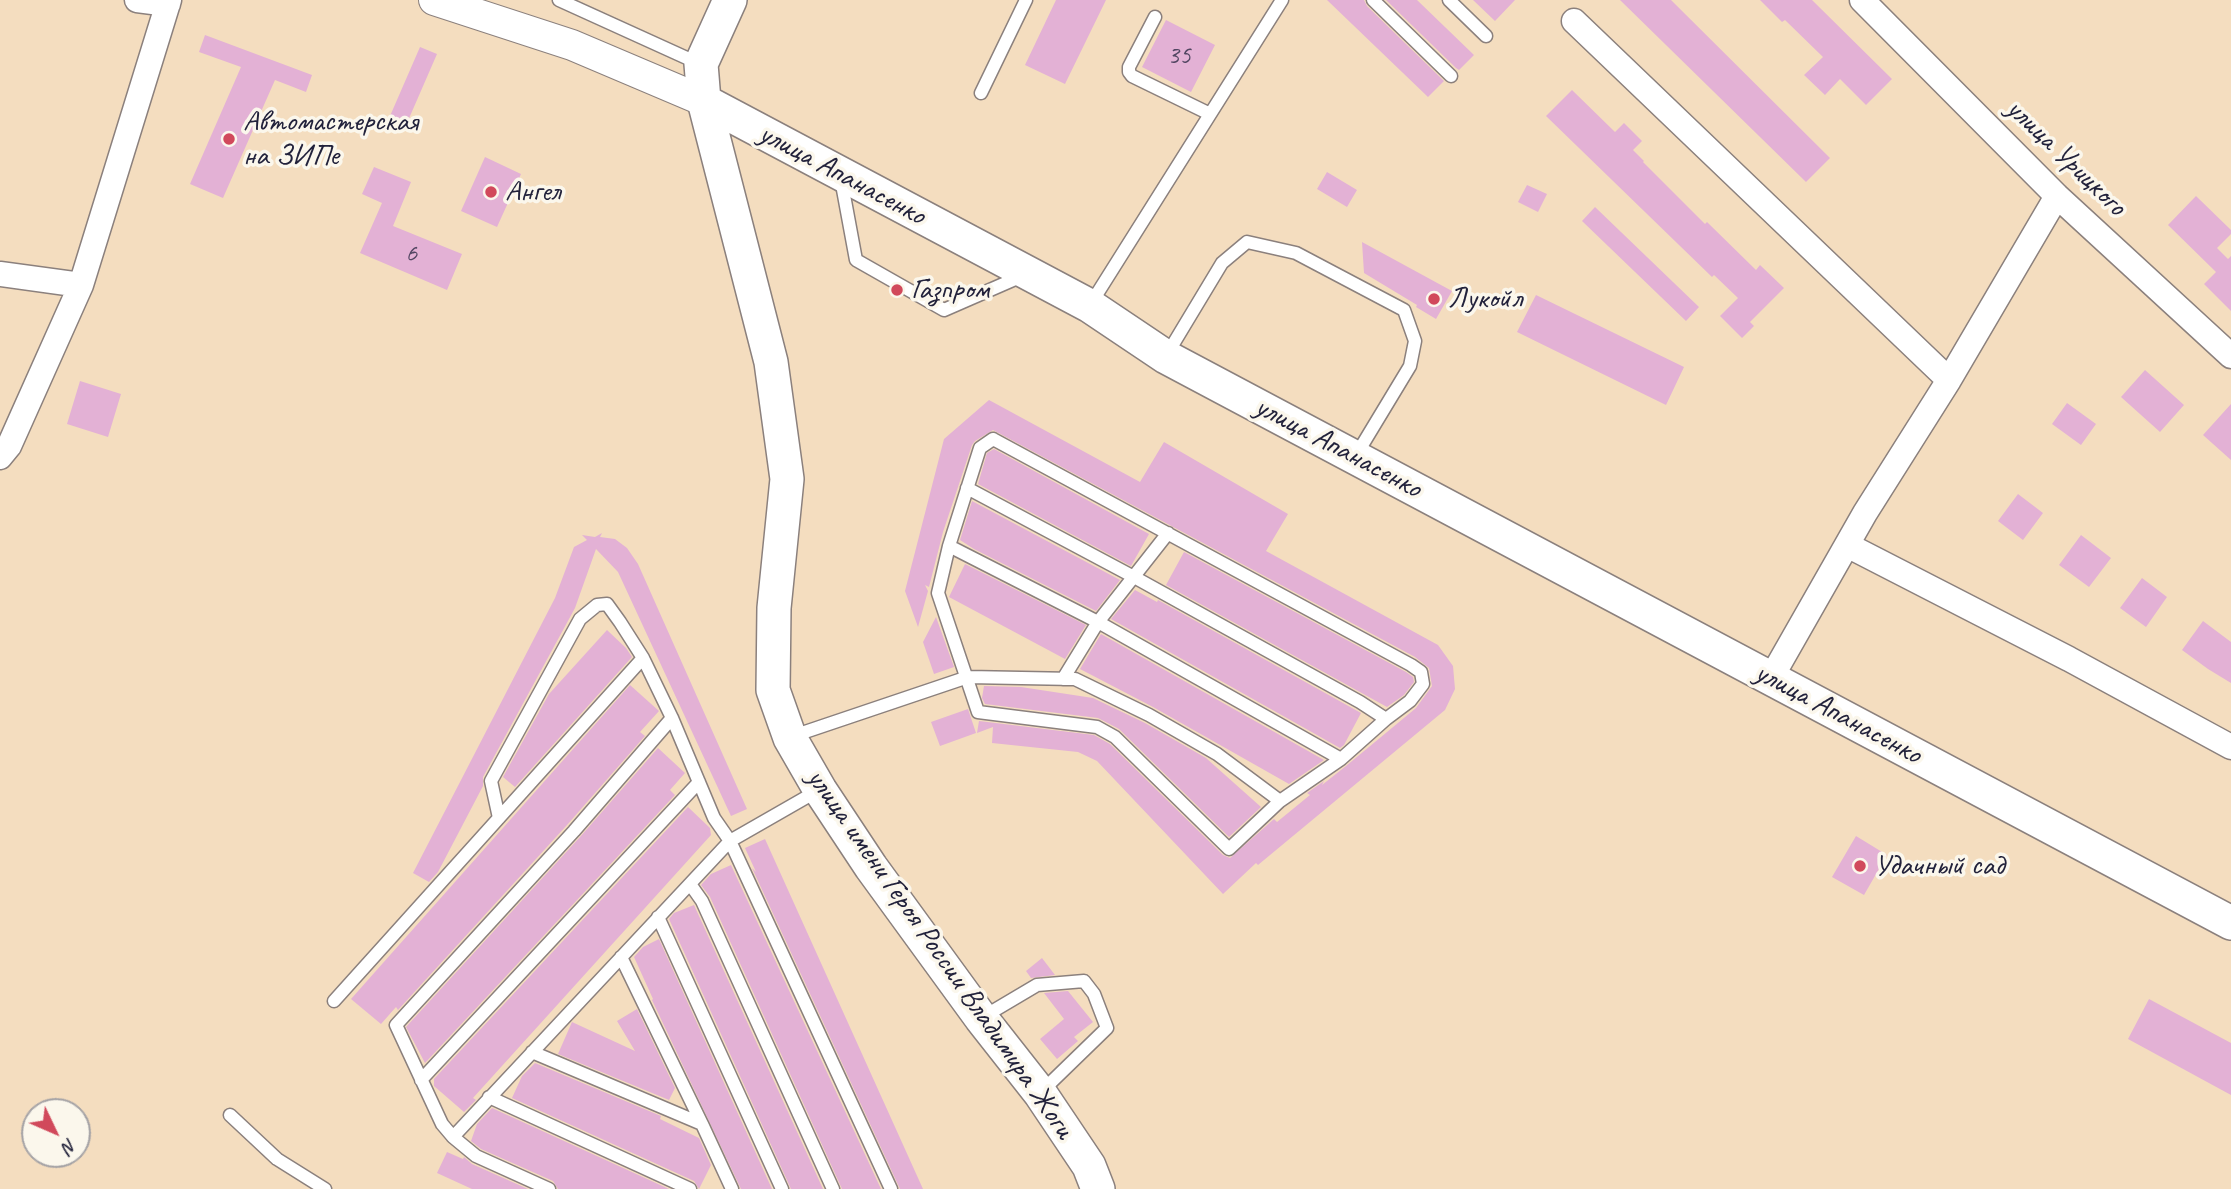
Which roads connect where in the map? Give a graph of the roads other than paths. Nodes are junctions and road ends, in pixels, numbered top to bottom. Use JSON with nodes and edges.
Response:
{"nodes":[{"id":1,"x":137,"y":0,"type":"edge"},
{"id":2,"x":434,"y":0,"type":"edge"},
{"id":3,"x":559,"y":0,"type":"edge"},
{"id":4,"x":730,"y":0,"type":"edge"},
{"id":5,"x":1026,"y":0,"type":"edge"},
{"id":6,"x":1282,"y":0,"type":"edge"},
{"id":7,"x":1373,"y":0,"type":"edge"},
{"id":8,"x":1449,"y":0,"type":"edge"},
{"id":9,"x":1862,"y":0,"type":"edge"},
{"id":10,"x":169,"y":2,"type":"edge"},
{"id":11,"x":1155,"y":17,"type":"dead end"},
{"id":12,"x":1574,"y":21,"type":"dead end"},
{"id":13,"x":1486,"y":36,"type":"dead end"},
{"id":14,"x":701,"y":64,"type":"junction"},
{"id":15,"x":1451,"y":76,"type":"dead end"},
{"id":16,"x":981,"y":93,"type":"dead end"},
{"id":17,"x":704,"y":101,"type":"junction"},
{"id":18,"x":1210,"y":114,"type":"junction"},
{"id":19,"x":841,"y":175,"type":"junction"},
{"id":20,"x":2057,"y":196,"type":"junction"},
{"id":21,"x":1028,"y":273,"type":"junction"},
{"id":22,"x":0,"y":274,"type":"edge"},
{"id":23,"x":81,"y":285,"type":"junction"},
{"id":24,"x":1090,"y":306,"type":"junction"},
{"id":25,"x":2231,"y":356,"type":"edge"},
{"id":26,"x":1166,"y":357,"type":"junction"},
{"id":27,"x":1949,"y":380,"type":"junction"},
{"id":28,"x":0,"y":457,"type":"edge"},
{"id":29,"x":1355,"y":457,"type":"junction"},
{"id":30,"x":967,"y":488,"type":"junction"},
{"id":31,"x":1168,"y":533,"type":"junction"},
{"id":32,"x":1847,"y":545,"type":"junction"},
{"id":33,"x":949,"y":546,"type":"junction"},
{"id":34,"x":1134,"y":577,"type":"junction"},
{"id":35,"x":1098,"y":622,"type":"junction"},
{"id":36,"x":643,"y":658,"type":"junction"},
{"id":37,"x":968,"y":677,"type":"junction"},
{"id":38,"x":1771,"y":678,"type":"junction"},
{"id":39,"x":1063,"y":679,"type":"junction"},
{"id":40,"x":673,"y":719,"type":"junction"},
{"id":41,"x":1386,"y":719,"type":"junction"},
{"id":42,"x":790,"y":738,"type":"junction"},
{"id":43,"x":2231,"y":747,"type":"edge"},
{"id":44,"x":1341,"y":759,"type":"junction"},
{"id":45,"x":699,"y":782,"type":"junction"},
{"id":46,"x":820,"y":790,"type":"junction"},
{"id":47,"x":1280,"y":801,"type":"junction"},
{"id":48,"x":499,"y":818,"type":"junction"},
{"id":49,"x":730,"y":841,"type":"junction"},
{"id":50,"x":690,"y":884,"type":"junction"},
{"id":51,"x":658,"y":917,"type":"junction"},
{"id":52,"x":2231,"y":923,"type":"edge"},
{"id":53,"x":621,"y":957,"type":"junction"},
{"id":54,"x":334,"y":1001,"type":"dead end"},
{"id":55,"x":981,"y":1018,"type":"junction"},
{"id":56,"x":532,"y":1052,"type":"junction"},
{"id":57,"x":421,"y":1080,"type":"junction"},
{"id":58,"x":1040,"y":1093,"type":"junction"},
{"id":59,"x":489,"y":1097,"type":"junction"},
{"id":60,"x":230,"y":1115,"type":"dead end"},
{"id":61,"x":702,"y":1124,"type":"junction"},
{"id":62,"x":453,"y":1137,"type":"junction"},
{"id":63,"x":325,"y":1189,"type":"edge"},
{"id":64,"x":549,"y":1189,"type":"edge"},
{"id":65,"x":690,"y":1189,"type":"edge"},
{"id":66,"x":732,"y":1189,"type":"edge"},
{"id":67,"x":782,"y":1189,"type":"edge"},
{"id":68,"x":833,"y":1189,"type":"edge"},
{"id":69,"x":891,"y":1189,"type":"edge"},
{"id":70,"x":1098,"y":1189,"type":"edge"}],
"edges":[{"from":1,"to":10,"type":"street"},
{"from":2,"to":17,"type":"street","name":"улица Апанасенко"},
{"from":3,"to":14,"type":"lane"},
{"from":4,"to":14,"type":"main road"},
{"from":5,"to":16,"type":"lane"},
{"from":6,"to":18,"type":"lane"},
{"from":7,"to":15,"type":"lane"},
{"from":8,"to":13,"type":"lane"},
{"from":9,"to":20,"type":"street","name":"улица Урицкого"},
{"from":10,"to":23,"type":"street"},
{"from":11,"to":18,"type":"lane"},
{"from":12,"to":27,"type":"street"},
{"from":14,"to":17,"type":"main road","name":"улица имени Героя России Владимира Жоги"},
{"from":17,"to":19,"type":"main road","name":"улица Апанасенко"},
{"from":17,"to":42,"type":"main road","name":"улица имени Героя России Владимира Жоги"},
{"from":18,"to":24,"type":"lane"},
{"from":19,"to":21,"type":"main road","name":"улица Апанасенко"},
{"from":19,"to":21,"type":"lane"},
{"from":20,"to":25,"type":"street","name":"улица Урицкого"},
{"from":20,"to":27,"type":"street"},
{"from":21,"to":24,"type":"main road","name":"улица Апанасенко"},
{"from":22,"to":23,"type":"street"},
{"from":23,"to":28,"type":"street"},
{"from":24,"to":26,"type":"main road","name":"улица Апанасенко"},
{"from":26,"to":29,"type":"main road","name":"улица Апанасенко"},
{"from":26,"to":29,"type":"lane"},
{"from":27,"to":32,"type":"street"},
{"from":29,"to":38,"type":"main road","name":"улица Апанасенко"},
{"from":30,"to":31,"type":"lane"},
{"from":30,"to":33,"type":"lane"},
{"from":30,"to":34,"type":"lane"},
{"from":31,"to":34,"type":"lane"},
{"from":31,"to":41,"type":"lane"},
{"from":32,"to":38,"type":"street"},
{"from":32,"to":43,"type":"street"},
{"from":33,"to":35,"type":"lane"},
{"from":33,"to":37,"type":"lane"},
{"from":34,"to":35,"type":"lane"},
{"from":34,"to":41,"type":"lane"},
{"from":35,"to":39,"type":"lane"},
{"from":35,"to":44,"type":"lane"},
{"from":36,"to":40,"type":"lane"},
{"from":36,"to":48,"type":"lane"},
{"from":36,"to":48,"type":"lane"},
{"from":37,"to":39,"type":"lane"},
{"from":37,"to":42,"type":"lane"},
{"from":37,"to":47,"type":"lane"},
{"from":38,"to":52,"type":"main road","name":"улица Апанасенко"},
{"from":39,"to":47,"type":"lane"},
{"from":40,"to":45,"type":"lane"},
{"from":40,"to":57,"type":"lane"},
{"from":41,"to":44,"type":"lane"},
{"from":42,"to":46,"type":"main road","name":"улица имени Героя России Владимира Жоги"},
{"from":44,"to":47,"type":"lane"},
{"from":45,"to":49,"type":"lane"},
{"from":45,"to":57,"type":"lane"},
{"from":46,"to":49,"type":"lane"},
{"from":46,"to":55,"type":"main road","name":"улица имени Героя России Владимира Жоги"},
{"from":48,"to":54,"type":"lane"},
{"from":49,"to":50,"type":"lane"},
{"from":49,"to":69,"type":"lane"},
{"from":50,"to":51,"type":"lane"},
{"from":50,"to":68,"type":"lane"},
{"from":51,"to":53,"type":"lane"},
{"from":51,"to":67,"type":"lane"},
{"from":53,"to":56,"type":"lane"},
{"from":53,"to":61,"type":"lane"},
{"from":55,"to":58,"type":"main road","name":"улица имени Героя России Владимира Жоги"},
{"from":55,"to":58,"type":"lane"},
{"from":56,"to":59,"type":"lane"},
{"from":56,"to":61,"type":"lane"},
{"from":57,"to":62,"type":"lane"},
{"from":58,"to":70,"type":"main road","name":"улица имени Героя России Владимира Жоги"},
{"from":59,"to":62,"type":"lane"},
{"from":59,"to":65,"type":"lane"},
{"from":60,"to":63,"type":"lane"},
{"from":61,"to":66,"type":"lane"},
{"from":62,"to":64,"type":"lane"}]}
